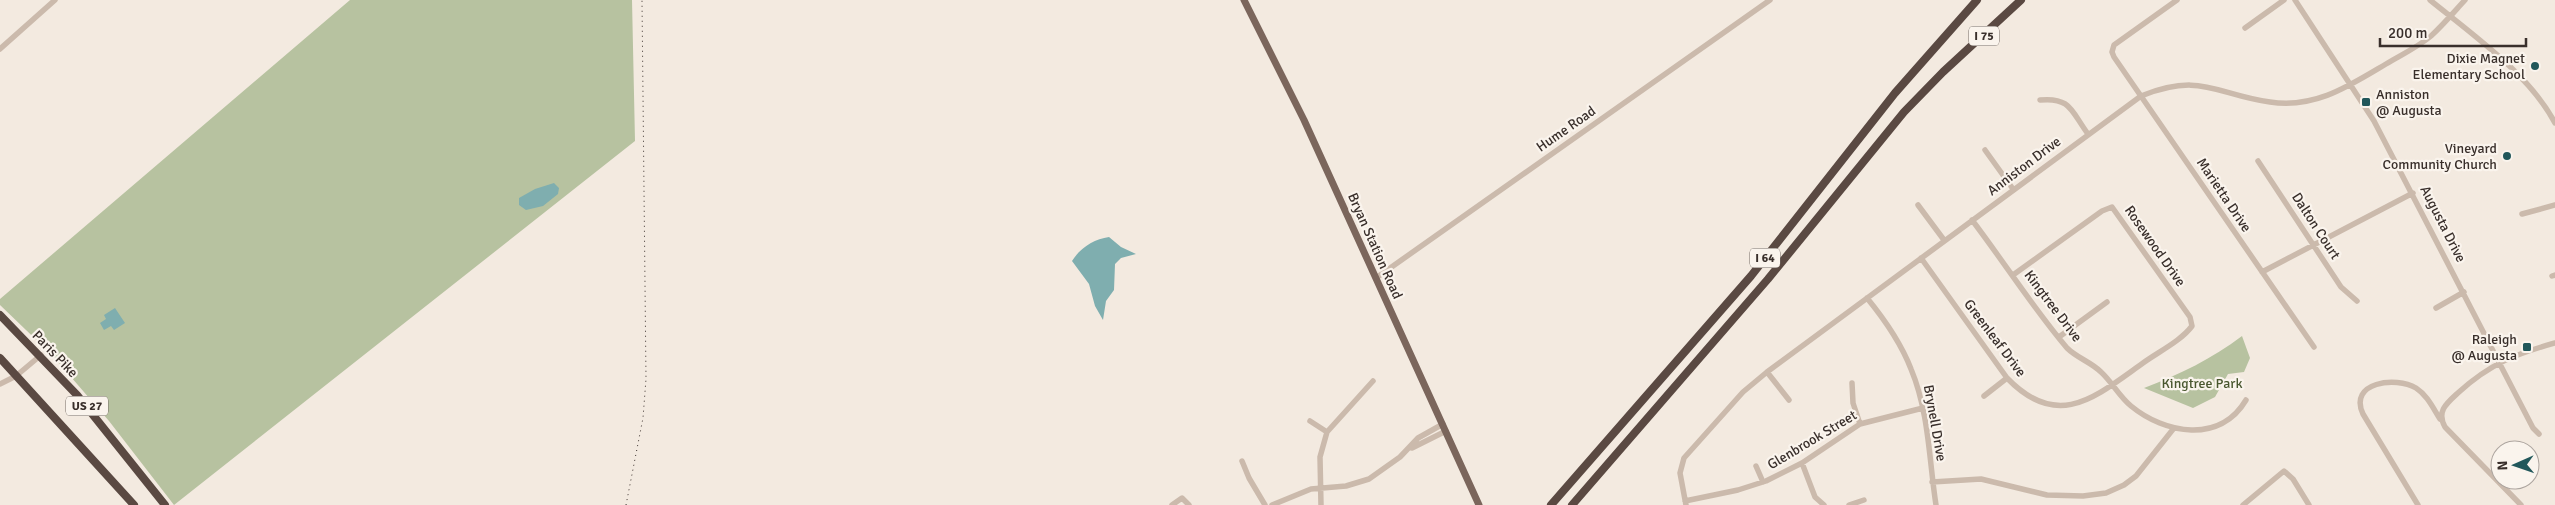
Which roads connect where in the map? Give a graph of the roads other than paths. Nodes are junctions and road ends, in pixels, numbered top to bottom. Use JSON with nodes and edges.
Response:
{"nodes":[{"id":1,"x":55,"y":0,"type":"edge"},
{"id":2,"x":1244,"y":0,"type":"edge"},
{"id":3,"x":1770,"y":0,"type":"edge"},
{"id":4,"x":2023,"y":0,"type":"edge"},
{"id":5,"x":2177,"y":0,"type":"edge"},
{"id":6,"x":2284,"y":0,"type":"edge"},
{"id":7,"x":2295,"y":0,"type":"edge"},
{"id":8,"x":2430,"y":0,"type":"edge"},
{"id":9,"x":2465,"y":0,"type":"edge"},
{"id":10,"x":1975,"y":2,"type":"edge"},
{"id":11,"x":2450,"y":16,"type":"junction"},
{"id":12,"x":2245,"y":28,"type":"dead end"},
{"id":13,"x":0,"y":49,"type":"edge"},
{"id":14,"x":1943,"y":72,"type":"joint"},
{"id":15,"x":2352,"y":85,"type":"junction"},
{"id":16,"x":2141,"y":96,"type":"junction"},
{"id":17,"x":2040,"y":100,"type":"dead end"},
{"id":18,"x":2555,"y":123,"type":"edge"},
{"id":19,"x":2088,"y":134,"type":"junction"},
{"id":20,"x":1985,"y":150,"type":"dead end"},
{"id":21,"x":2258,"y":161,"type":"dead end"},
{"id":22,"x":2013,"y":189,"type":"junction"},
{"id":23,"x":2413,"y":193,"type":"junction"},
{"id":24,"x":2555,"y":204,"type":"edge"},
{"id":25,"x":1918,"y":205,"type":"dead end"},
{"id":26,"x":2522,"y":214,"type":"dead end"},
{"id":27,"x":1972,"y":220,"type":"junction"},
{"id":28,"x":1944,"y":240,"type":"junction"},
{"id":29,"x":2313,"y":245,"type":"junction"},
{"id":30,"x":1920,"y":258,"type":"junction"},
{"id":31,"x":2262,"y":272,"type":"junction"},
{"id":32,"x":2014,"y":275,"type":"junction"},
{"id":33,"x":1376,"y":278,"type":"junction"},
{"id":34,"x":2464,"y":292,"type":"junction"},
{"id":35,"x":1867,"y":298,"type":"junction"},
{"id":36,"x":2357,"y":301,"type":"dead end"},
{"id":37,"x":2108,"y":302,"type":"dead end"},
{"id":38,"x":2436,"y":308,"type":"dead end"},
{"id":39,"x":0,"y":315,"type":"edge"},
{"id":40,"x":2193,"y":325,"type":"joint"},
{"id":41,"x":2059,"y":337,"type":"junction"},
{"id":42,"x":2555,"y":343,"type":"edge"},
{"id":43,"x":2314,"y":347,"type":"dead end"},
{"id":44,"x":41,"y":355,"type":"junction"},
{"id":45,"x":0,"y":358,"type":"edge"},
{"id":46,"x":2499,"y":362,"type":"junction"},
{"id":47,"x":1767,"y":372,"type":"junction"},
{"id":48,"x":16,"y":376,"type":"junction"},
{"id":49,"x":2007,"y":378,"type":"junction"},
{"id":50,"x":1373,"y":381,"type":"dead end"},
{"id":51,"x":1852,"y":383,"type":"dead end"},
{"id":52,"x":0,"y":384,"type":"edge"},
{"id":53,"x":2112,"y":385,"type":"junction"},
{"id":54,"x":1984,"y":396,"type":"dead end"},
{"id":55,"x":1789,"y":400,"type":"dead end"},
{"id":56,"x":2246,"y":400,"type":"dead end"},
{"id":57,"x":1923,"y":408,"type":"junction"},
{"id":58,"x":1310,"y":421,"type":"dead end"},
{"id":59,"x":2441,"y":421,"type":"junction"},
{"id":60,"x":1860,"y":424,"type":"junction"},
{"id":61,"x":1444,"y":428,"type":"junction"},
{"id":62,"x":2174,"y":428,"type":"junction"},
{"id":63,"x":1327,"y":432,"type":"junction"},
{"id":64,"x":2539,"y":434,"type":"dead end"},
{"id":65,"x":1242,"y":461,"type":"dead end"},
{"id":66,"x":1802,"y":463,"type":"junction"},
{"id":67,"x":1756,"y":466,"type":"dead end"},
{"id":68,"x":1763,"y":482,"type":"junction"},
{"id":69,"x":1932,"y":482,"type":"junction"},
{"id":70,"x":1321,"y":489,"type":"junction"},
{"id":71,"x":2083,"y":496,"type":"junction"},
{"id":72,"x":1864,"y":500,"type":"dead end"},
{"id":73,"x":1685,"y":503,"type":"edge"},
{"id":74,"x":134,"y":505,"type":"edge"},
{"id":75,"x":166,"y":505,"type":"edge"},
{"id":76,"x":1172,"y":505,"type":"edge"},
{"id":77,"x":1189,"y":505,"type":"edge"},
{"id":78,"x":1266,"y":505,"type":"edge"},
{"id":79,"x":1272,"y":505,"type":"edge"},
{"id":80,"x":1322,"y":505,"type":"edge"},
{"id":81,"x":1479,"y":505,"type":"edge"},
{"id":82,"x":1551,"y":505,"type":"edge"},
{"id":83,"x":1572,"y":505,"type":"edge"},
{"id":84,"x":1824,"y":505,"type":"edge"},
{"id":85,"x":1849,"y":505,"type":"edge"},
{"id":86,"x":1936,"y":505,"type":"edge"},
{"id":87,"x":2083,"y":505,"type":"edge"},
{"id":88,"x":2243,"y":505,"type":"edge"},
{"id":89,"x":2309,"y":505,"type":"edge"},
{"id":90,"x":2418,"y":505,"type":"edge"},
{"id":91,"x":2520,"y":505,"type":"edge"}],
"edges":[{"from":1,"to":13,"type":"street"},
{"from":2,"to":33,"type":"main road","name":"Bryan Station Road"},
{"from":3,"to":33,"type":"street","name":"Hume Road"},
{"from":4,"to":14,"type":"highway","number":"I 75"},
{"from":5,"to":16,"type":"street","name":"Marietta Drive"},
{"from":6,"to":12,"type":"street"},
{"from":7,"to":15,"type":"street","name":"Augusta Drive"},
{"from":8,"to":11,"type":"street"},
{"from":9,"to":11,"type":"street","name":"Anniston Drive"},
{"from":10,"to":82,"type":"highway","number":"I 64"},
{"from":11,"to":15,"type":"street","name":"Anniston Drive"},
{"from":11,"to":18,"type":"street"},
{"from":14,"to":83,"type":"highway","number":"I 64"},
{"from":15,"to":16,"type":"street","name":"Anniston Drive"},
{"from":15,"to":23,"type":"street","name":"Augusta Drive"},
{"from":16,"to":19,"type":"street","name":"Anniston Drive"},
{"from":16,"to":31,"type":"street","name":"Marietta Drive"},
{"from":17,"to":19,"type":"street"},
{"from":19,"to":22,"type":"street","name":"Anniston Drive"},
{"from":20,"to":22,"type":"street"},
{"from":21,"to":29,"type":"street","name":"Dalton Court"},
{"from":22,"to":27,"type":"street","name":"Anniston Drive"},
{"from":23,"to":29,"type":"street"},
{"from":23,"to":34,"type":"street","name":"Augusta Drive"},
{"from":24,"to":26,"type":"street"},
{"from":25,"to":28,"type":"street"},
{"from":27,"to":28,"type":"street","name":"Anniston Drive"},
{"from":27,"to":32,"type":"street","name":"Kingtree Drive"},
{"from":28,"to":30,"type":"street","name":"Anniston Drive"},
{"from":29,"to":31,"type":"street"},
{"from":29,"to":36,"type":"street","name":"Dalton Court"},
{"from":30,"to":35,"type":"street","name":"Anniston Drive"},
{"from":30,"to":49,"type":"street","name":"Greenleaf Drive"},
{"from":31,"to":43,"type":"street","name":"Marietta Drive"},
{"from":32,"to":40,"type":"street","name":"Rosewood Drive"},
{"from":32,"to":41,"type":"street","name":"Kingtree Drive"},
{"from":33,"to":61,"type":"main road","name":"Bryan Station Road"},
{"from":34,"to":38,"type":"street"},
{"from":34,"to":46,"type":"street","name":"Augusta Drive"},
{"from":35,"to":47,"type":"street","name":"Anniston Drive"},
{"from":35,"to":57,"type":"street","name":"Brynell Drive"},
{"from":37,"to":41,"type":"street"},
{"from":39,"to":44,"type":"highway","name":"Paris Pike","number":"US 27"},
{"from":40,"to":53,"type":"street","name":"Greenleaf Drive"},
{"from":41,"to":53,"type":"street","name":"Kingtree Drive"},
{"from":42,"to":46,"type":"street"},
{"from":44,"to":48,"type":"street"},
{"from":44,"to":75,"type":"highway","name":"Paris Pike","number":"US 27"},
{"from":45,"to":48,"type":"highway","number":"US 27"},
{"from":46,"to":59,"type":"street"},
{"from":46,"to":64,"type":"street","name":"Augusta Drive"},
{"from":47,"to":55,"type":"street"},
{"from":47,"to":73,"type":"street","name":"Anniston Drive"},
{"from":48,"to":52,"type":"street"},
{"from":48,"to":74,"type":"highway","number":"US 27"},
{"from":49,"to":53,"type":"street","name":"Greenleaf Drive"},
{"from":49,"to":54,"type":"street"},
{"from":50,"to":63,"type":"street"},
{"from":51,"to":60,"type":"street"},
{"from":53,"to":62,"type":"street","name":"Kingtree Drive"},
{"from":56,"to":62,"type":"street"},
{"from":57,"to":60,"type":"street","name":"Glenbrook Street"},
{"from":57,"to":69,"type":"street","name":"Brynell Drive"},
{"from":58,"to":63,"type":"street"},
{"from":59,"to":90,"type":"street"},
{"from":59,"to":91,"type":"street"},
{"from":60,"to":66,"type":"street","name":"Glenbrook Street"},
{"from":61,"to":70,"type":"street"},
{"from":61,"to":81,"type":"main road","name":"Bryan Station Road"},
{"from":62,"to":71,"type":"street"},
{"from":63,"to":70,"type":"street"},
{"from":65,"to":78,"type":"street"},
{"from":66,"to":68,"type":"street","name":"Glenbrook Street"},
{"from":66,"to":84,"type":"street"},
{"from":67,"to":68,"type":"street"},
{"from":68,"to":73,"type":"street","name":"Glenbrook Street"},
{"from":69,"to":71,"type":"street"},
{"from":69,"to":86,"type":"street","name":"Brynell Drive"},
{"from":70,"to":79,"type":"street"},
{"from":70,"to":80,"type":"street"},
{"from":71,"to":87,"type":"street"},
{"from":72,"to":85,"type":"street"},
{"from":76,"to":77,"type":"street"},
{"from":88,"to":89,"type":"street"}]}
